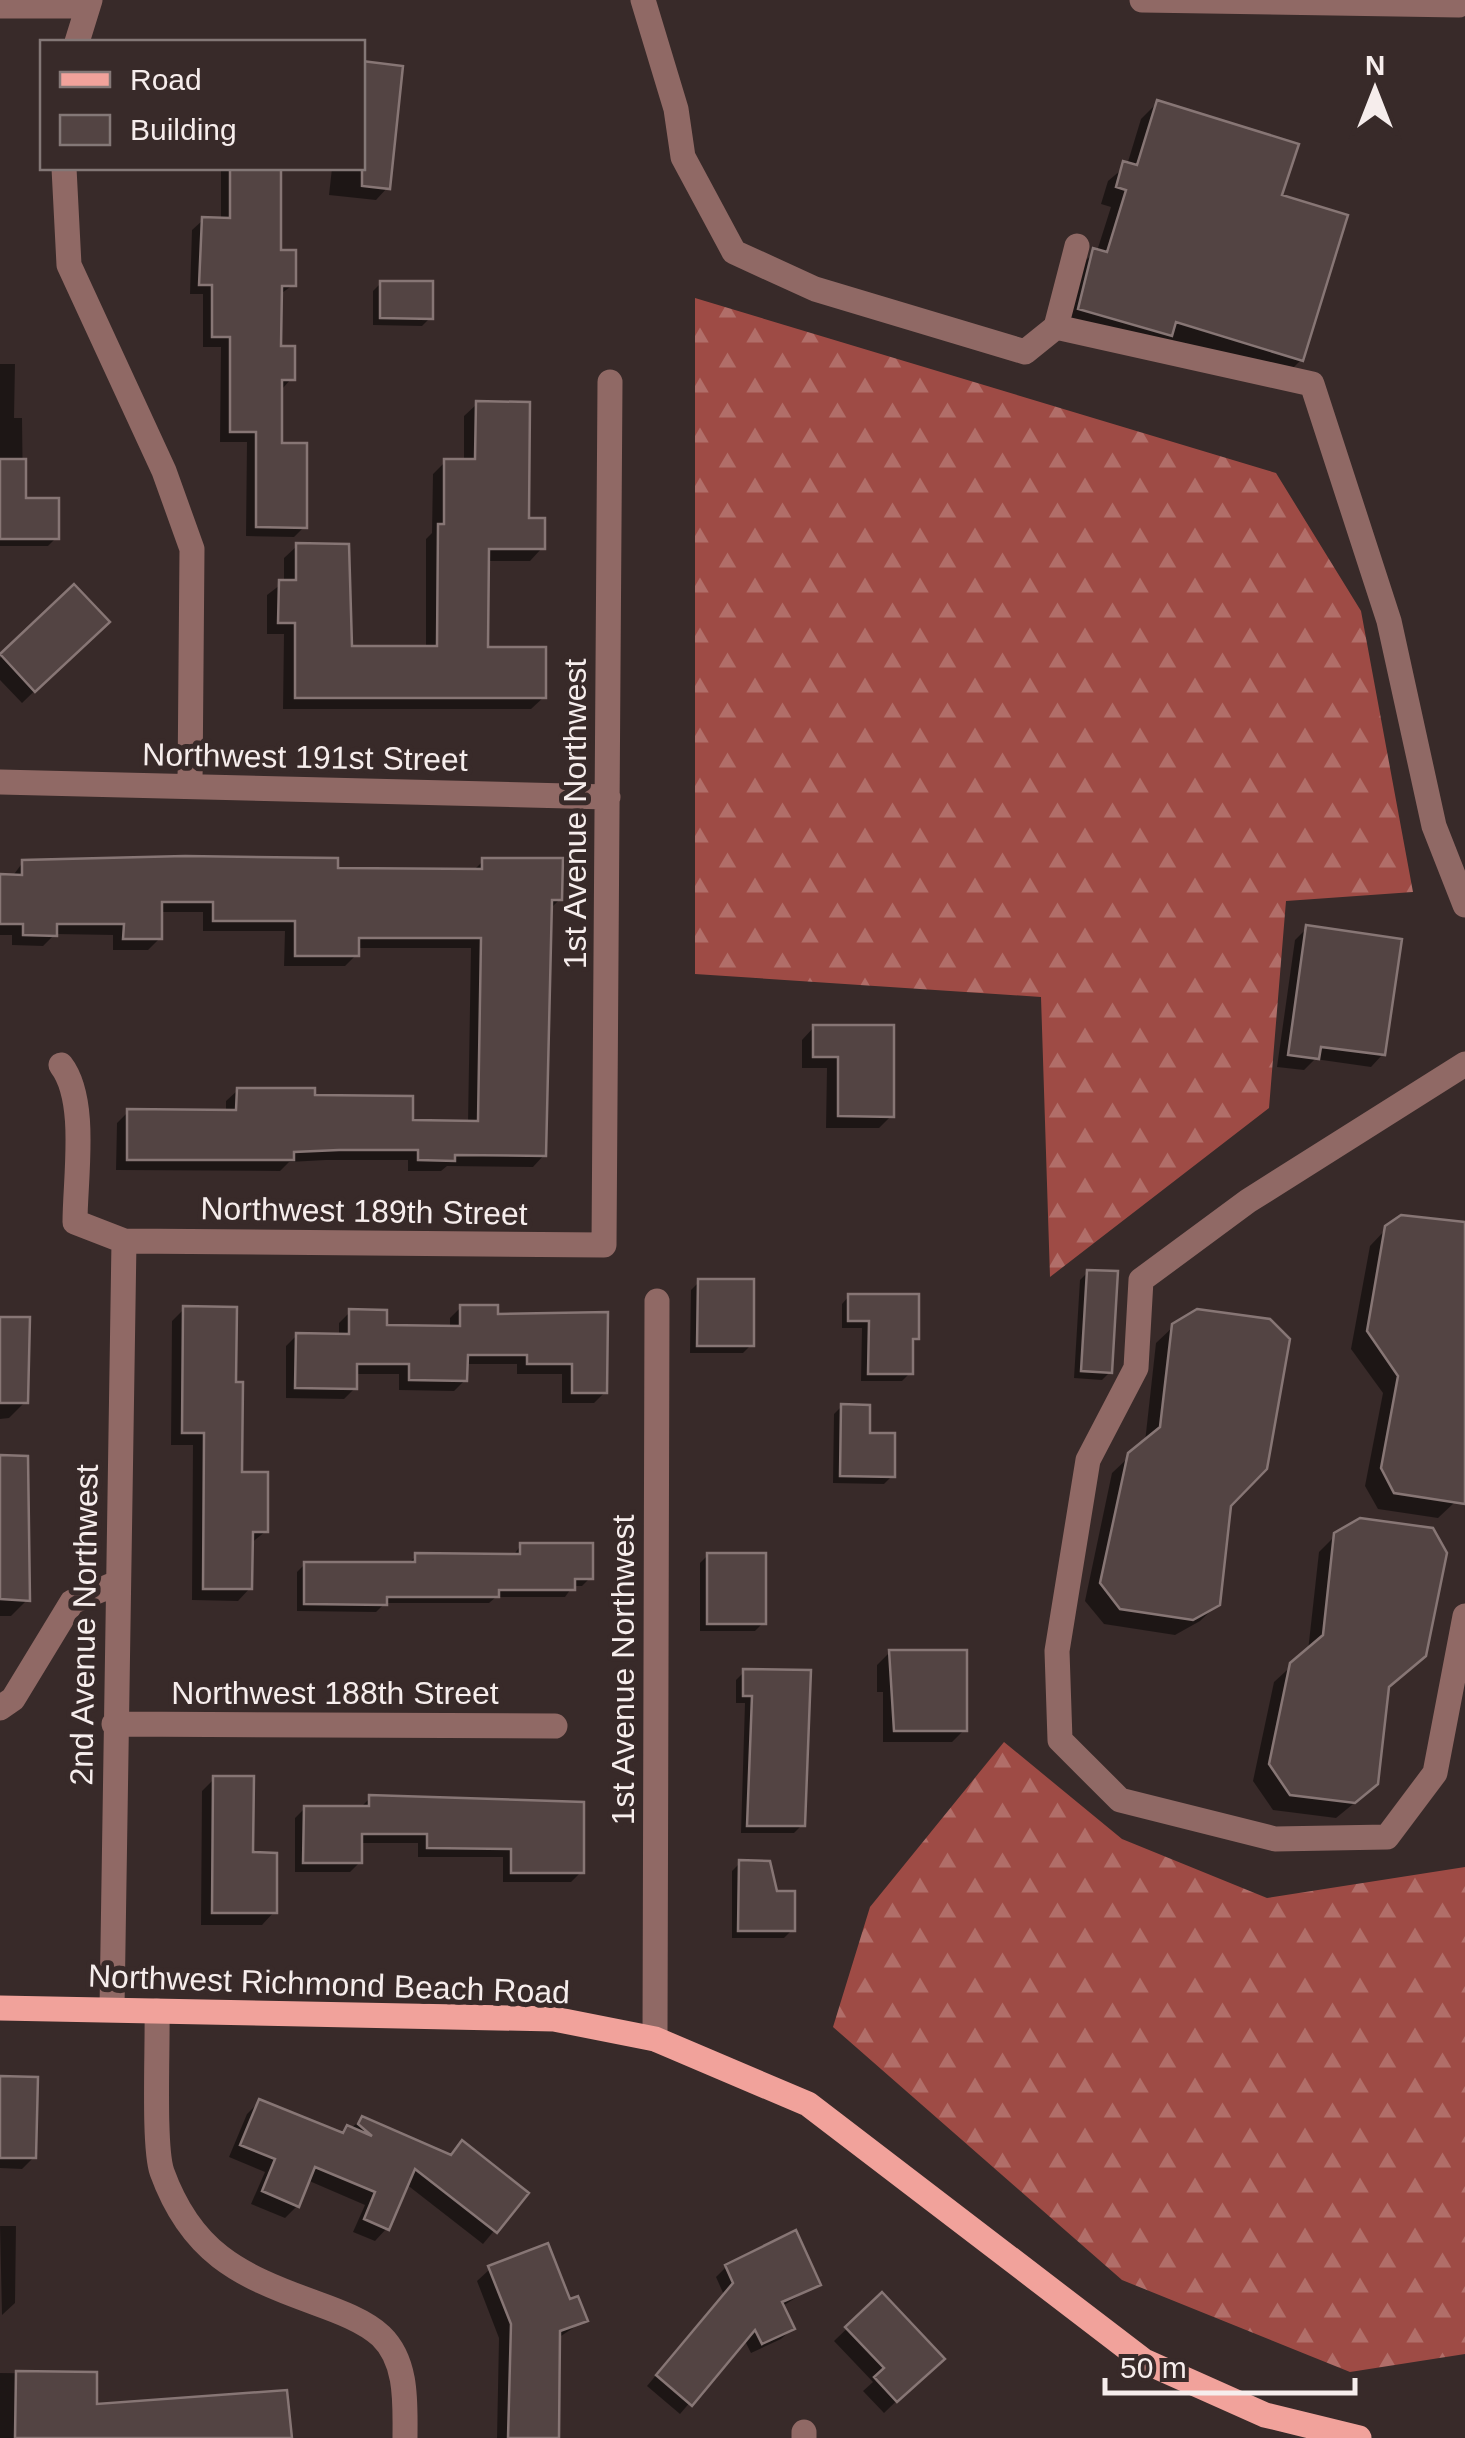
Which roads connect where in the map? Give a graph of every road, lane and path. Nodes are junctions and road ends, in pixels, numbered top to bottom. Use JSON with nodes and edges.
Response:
{"nodes":[{"id":1,"x":643,"y":0,"type":"edge"},
{"id":2,"x":1142,"y":0,"type":"edge"},
{"id":3,"x":88,"y":3,"type":"edge"},
{"id":4,"x":1459,"y":5,"type":"dead end"},
{"id":5,"x":0,"y":6,"type":"edge"},
{"id":6,"x":78,"y":40,"type":"edge"},
{"id":7,"x":64,"y":170,"type":"edge"},
{"id":8,"x":1077,"y":246,"type":"dead end"},
{"id":9,"x":1056,"y":327,"type":"junction"},
{"id":10,"x":610,"y":382,"type":"dead end"},
{"id":11,"x":0,"y":782,"type":"edge"},
{"id":12,"x":190,"y":786,"type":"junction"},
{"id":13,"x":608,"y":798,"type":"junction"},
{"id":14,"x":1465,"y":904,"type":"edge"},
{"id":15,"x":61,"y":1065,"type":"dead end"},
{"id":16,"x":1462,"y":1073,"type":"edge"},
{"id":17,"x":124,"y":1241,"type":"junction"},
{"id":18,"x":604,"y":1245,"type":"joint"},
{"id":19,"x":657,"y":1301,"type":"dead end"},
{"id":20,"x":116,"y":1583,"type":"junction"},
{"id":21,"x":1465,"y":1616,"type":"edge"},
{"id":22,"x":0,"y":1708,"type":"edge"},
{"id":23,"x":114,"y":1724,"type":"junction"},
{"id":24,"x":555,"y":1726,"type":"dead end"},
{"id":25,"x":0,"y":2008,"type":"edge"},
{"id":26,"x":112,"y":2010,"type":"junction"},
{"id":27,"x":156,"y":2010,"type":"junction"},
{"id":28,"x":654,"y":2039,"type":"junction"},
{"id":29,"x":1320,"y":2434,"type":"edge"},
{"id":30,"x":405,"y":2438,"type":"edge"},
{"id":31,"x":1360,"y":2438,"type":"edge"}],
"edges":[{"from":1,"to":9,"type":"street"},
{"from":2,"to":4,"type":"street"},
{"from":3,"to":5,"type":"street"},
{"from":3,"to":6,"type":"street"},
{"from":7,"to":12,"type":"street"},
{"from":8,"to":9,"type":"street"},
{"from":9,"to":14,"type":"street"},
{"from":10,"to":13,"type":"street","name":"1st Avenue Northwest"},
{"from":11,"to":12,"type":"street","name":"Northwest 191st Street"},
{"from":12,"to":13,"type":"street","name":"Northwest 191st Street"},
{"from":13,"to":18,"type":"street","name":"1st Avenue Northwest"},
{"from":15,"to":17,"type":"street"},
{"from":16,"to":21,"type":"street"},
{"from":17,"to":18,"type":"street","name":"Northwest 189th Street"},
{"from":17,"to":20,"type":"street","name":"2nd Avenue Northwest"},
{"from":19,"to":28,"type":"street","name":"1st Avenue Northwest"},
{"from":20,"to":22,"type":"street"},
{"from":20,"to":23,"type":"street","name":"2nd Avenue Northwest"},
{"from":23,"to":24,"type":"street","name":"Northwest 188th Street"},
{"from":23,"to":26,"type":"street","name":"2nd Avenue Northwest"},
{"from":25,"to":26,"type":"main road","name":"Northwest Richmond Beach Road"},
{"from":26,"to":27,"type":"main road","name":"Northwest Richmond Beach Road"},
{"from":27,"to":28,"type":"main road","name":"Northwest Richmond Beach Road"},
{"from":27,"to":30,"type":"street"},
{"from":28,"to":29,"type":"main road","name":"Northwest Richmond Beach Road"},
{"from":29,"to":31,"type":"main road","name":"Northwest Richmond Beach Road"}]}
